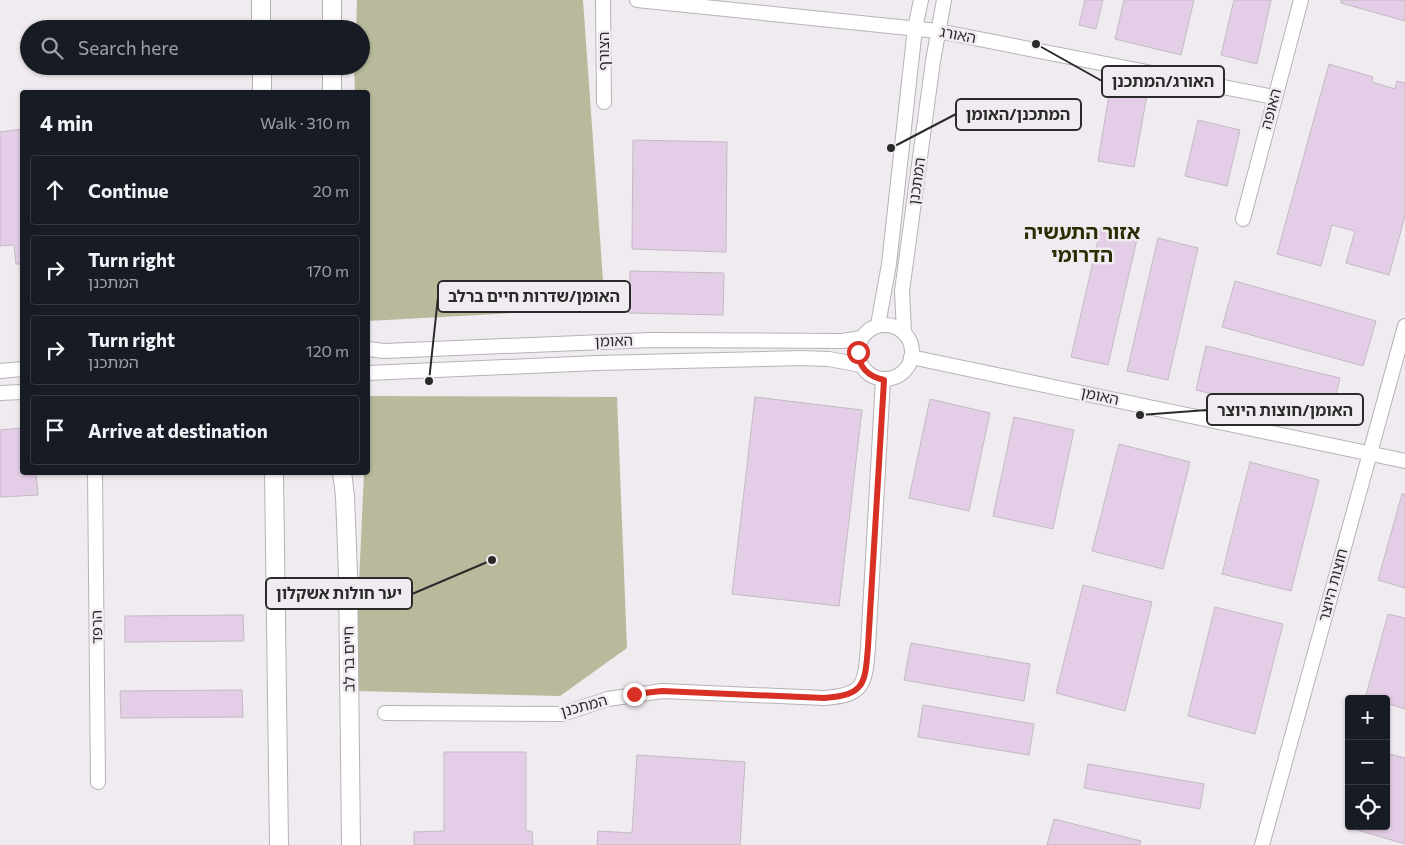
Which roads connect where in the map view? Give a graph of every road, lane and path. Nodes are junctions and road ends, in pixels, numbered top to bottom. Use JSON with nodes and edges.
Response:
{"nodes":[{"id":1,"x":261,"y":0,"type":"edge"},
{"id":2,"x":332,"y":0,"type":"edge"},
{"id":3,"x":604,"y":0,"type":"edge"},
{"id":4,"x":637,"y":0,"type":"edge"},
{"id":5,"x":921,"y":0,"type":"edge"},
{"id":6,"x":944,"y":0,"type":"edge"},
{"id":7,"x":1300,"y":0,"type":"edge"},
{"id":8,"x":261,"y":20,"type":"edge"},
{"id":9,"x":332,"y":20,"type":"edge"},
{"id":10,"x":915,"y":28,"type":"junction"},
{"id":11,"x":938,"y":31,"type":"junction"},
{"id":12,"x":262,"y":75,"type":"edge"},
{"id":13,"x":332,"y":75,"type":"edge"},
{"id":14,"x":262,"y":90,"type":"edge"},
{"id":15,"x":332,"y":90,"type":"edge"},
{"id":16,"x":1274,"y":97,"type":"junction"},
{"id":17,"x":604,"y":102,"type":"dead end"},
{"id":18,"x":1243,"y":219,"type":"dead end"},
{"id":19,"x":878,"y":325,"type":"junction"},
{"id":20,"x":1405,"y":326,"type":"edge"},
{"id":21,"x":904,"y":333,"type":"junction"},
{"id":22,"x":861,"y":338,"type":"junction"},
{"id":23,"x":370,"y":349,"type":"edge"},
{"id":24,"x":911,"y":357,"type":"junction"},
{"id":25,"x":861,"y":365,"type":"junction"},
{"id":26,"x":20,"y":369,"type":"edge"},
{"id":27,"x":0,"y":371,"type":"edge"},
{"id":28,"x":370,"y":372,"type":"edge"},
{"id":29,"x":884,"y":380,"type":"junction"},
{"id":30,"x":20,"y":392,"type":"edge"},
{"id":31,"x":0,"y":393,"type":"edge"},
{"id":32,"x":1370,"y":452,"type":"junction"},
{"id":33,"x":1405,"y":460,"type":"edge"},
{"id":34,"x":95,"y":475,"type":"edge"},
{"id":35,"x":274,"y":475,"type":"edge"},
{"id":36,"x":342,"y":475,"type":"edge"},
{"id":37,"x":385,"y":713,"type":"dead end"},
{"id":38,"x":98,"y":782,"type":"dead end"},
{"id":39,"x":279,"y":845,"type":"edge"},
{"id":40,"x":351,"y":845,"type":"edge"},
{"id":41,"x":1262,"y":845,"type":"edge"}],
"edges":[{"from":1,"to":8,"type":"main road"},
{"from":2,"to":9,"type":"main road"},
{"from":3,"to":17,"type":"street","name":"הצורף"},
{"from":4,"to":10,"type":"street","name":"האורג"},
{"from":5,"to":10,"type":"street","name":"המתכנן"},
{"from":6,"to":11,"type":"street","name":"המתכנן"},
{"from":7,"to":16,"type":"street","name":"האופה"},
{"from":10,"to":11,"type":"street","name":"האורג"},
{"from":10,"to":19,"type":"street","name":"המתכנן"},
{"from":11,"to":16,"type":"street","name":"האורג"},
{"from":11,"to":21,"type":"street","name":"המתכנן"},
{"from":12,"to":14,"type":"main road"},
{"from":13,"to":15,"type":"main road"},
{"from":16,"to":18,"type":"street","name":"האופה"},
{"from":19,"to":21,"type":"street"},
{"from":19,"to":22,"type":"street"},
{"from":20,"to":32,"type":"street","name":"חוצות היוצר"},
{"from":21,"to":24,"type":"street"},
{"from":22,"to":23,"type":"street","name":"האומן"},
{"from":22,"to":25,"type":"street"},
{"from":24,"to":29,"type":"street"},
{"from":24,"to":32,"type":"street","name":"האומן"},
{"from":25,"to":28,"type":"street","name":"האומן"},
{"from":25,"to":29,"type":"street"},
{"from":26,"to":27,"type":"street"},
{"from":29,"to":37,"type":"street","name":"המתכנן"},
{"from":30,"to":31,"type":"street"},
{"from":32,"to":33,"type":"street","name":"האומן"},
{"from":32,"to":41,"type":"street","name":"חוצות היוצר"},
{"from":34,"to":38,"type":"street","name":"הרפד"},
{"from":35,"to":39,"type":"main road"},
{"from":36,"to":40,"type":"main road","name":"חיים בר לב"}]}
